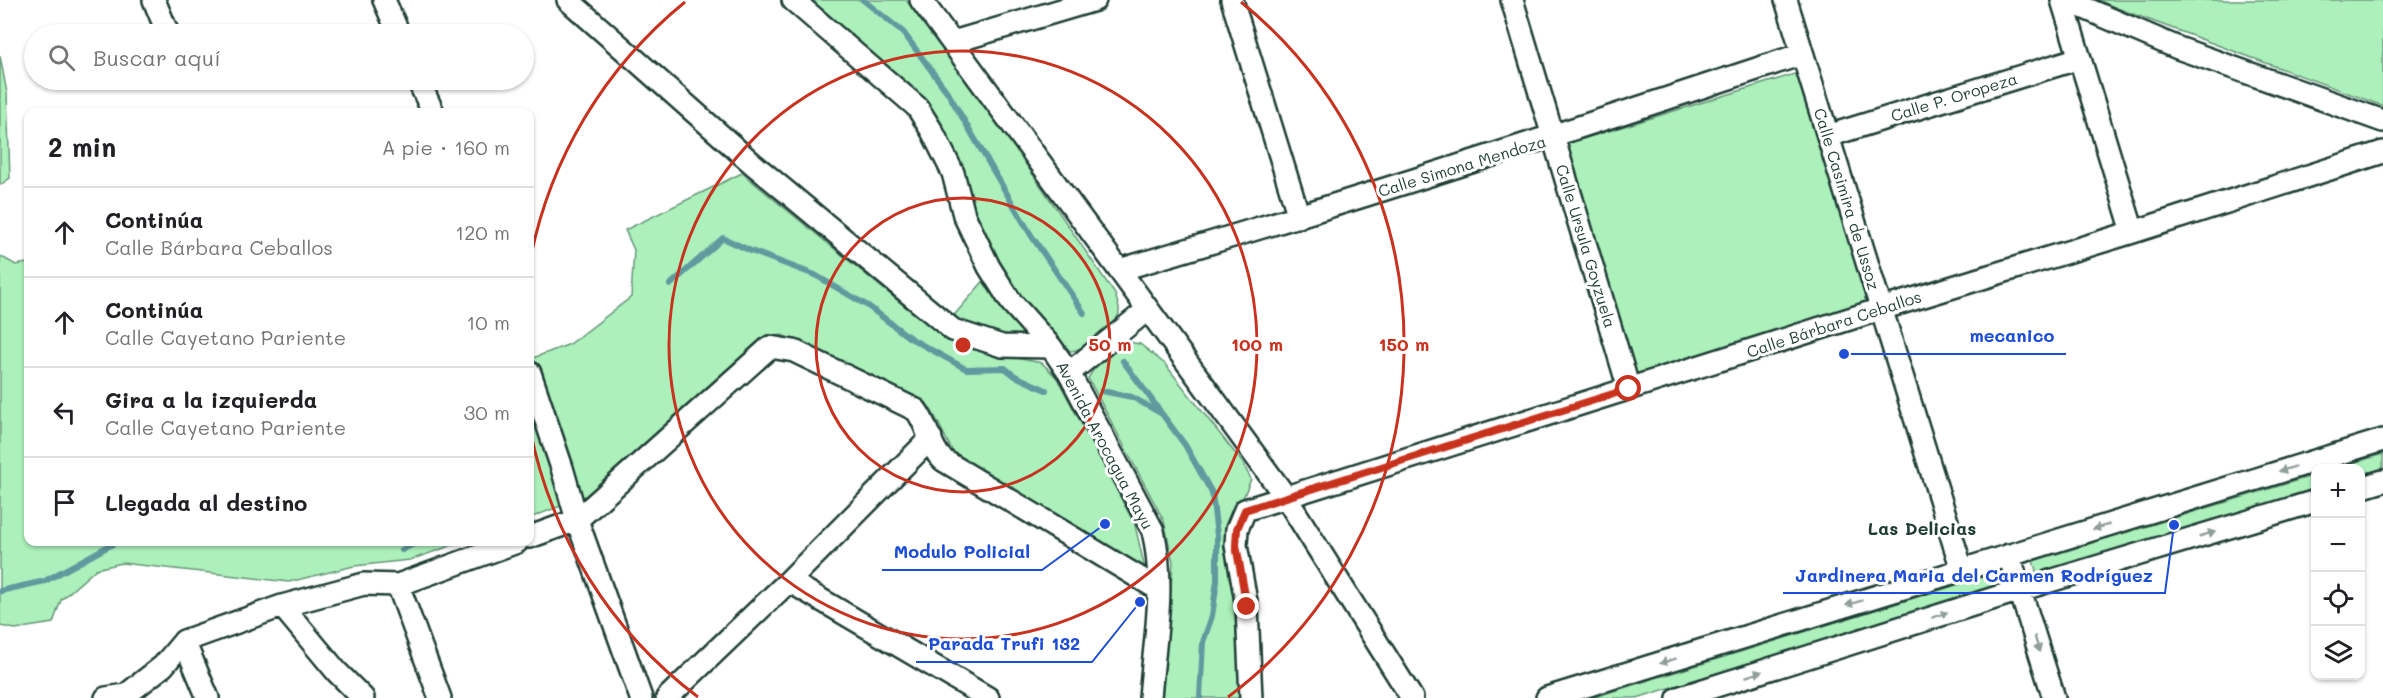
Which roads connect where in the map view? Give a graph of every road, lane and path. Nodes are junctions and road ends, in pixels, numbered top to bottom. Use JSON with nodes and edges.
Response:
{"nodes":[{"id":1,"x":154,"y":0,"type":"edge"},
{"id":2,"x":384,"y":0,"type":"edge"},
{"id":3,"x":568,"y":0,"type":"edge"},
{"id":4,"x":793,"y":0,"type":"edge"},
{"id":5,"x":921,"y":0,"type":"edge"},
{"id":6,"x":1095,"y":0,"type":"edge"},
{"id":7,"x":1232,"y":0,"type":"edge"},
{"id":8,"x":1512,"y":0,"type":"edge"},
{"id":9,"x":1785,"y":0,"type":"edge"},
{"id":10,"x":2064,"y":0,"type":"edge"},
{"id":11,"x":164,"y":24,"type":"edge"},
{"id":12,"x":395,"y":24,"type":"edge"},
{"id":13,"x":953,"y":42,"type":"junction"},
{"id":14,"x":1802,"y":54,"type":"junction"},
{"id":15,"x":2080,"y":58,"type":"junction"},
{"id":16,"x":423,"y":90,"type":"edge"},
{"id":17,"x":431,"y":108,"type":"edge"},
{"id":18,"x":2383,"y":120,"type":"edge"},
{"id":19,"x":1828,"y":136,"type":"junction"},
{"id":20,"x":1553,"y":137,"type":"junction"},
{"id":21,"x":2383,"y":152,"type":"edge"},
{"id":22,"x":1299,"y":217,"type":"junction"},
{"id":23,"x":2133,"y":232,"type":"junction"},
{"id":24,"x":1119,"y":270,"type":"junction"},
{"id":25,"x":1881,"y":309,"type":"junction"},
{"id":26,"x":1147,"y":310,"type":"junction"},
{"id":27,"x":1051,"y":347,"type":"junction"},
{"id":28,"x":1069,"y":373,"type":"junction"},
{"id":29,"x":534,"y":385,"type":"edge"},
{"id":30,"x":1629,"y":389,"type":"junction"},
{"id":31,"x":931,"y":438,"type":"junction"},
{"id":32,"x":2383,"y":440,"type":"edge"},
{"id":33,"x":2383,"y":481,"type":"edge"},
{"id":34,"x":2365,"y":487,"type":"edge"},
{"id":35,"x":1285,"y":496,"type":"junction"},
{"id":36,"x":2311,"y":503,"type":"edge"},
{"id":37,"x":577,"y":520,"type":"junction"},
{"id":38,"x":534,"y":536,"type":"edge"},
{"id":39,"x":506,"y":546,"type":"edge"},
{"id":40,"x":2009,"y":555,"type":"junction"},
{"id":41,"x":1962,"y":570,"type":"junction"},
{"id":42,"x":789,"y":581,"type":"junction"},
{"id":43,"x":398,"y":585,"type":"junction"},
{"id":44,"x":1158,"y":589,"type":"junction"},
{"id":45,"x":2020,"y":590,"type":"junction"},
{"id":46,"x":282,"y":606,"type":"junction"},
{"id":47,"x":184,"y":641,"type":"junction"},
{"id":48,"x":1686,"y":697,"type":"edge"},
{"id":49,"x":106,"y":698,"type":"edge"},
{"id":50,"x":208,"y":698,"type":"edge"},
{"id":51,"x":363,"y":698,"type":"edge"},
{"id":52,"x":440,"y":698,"type":"edge"},
{"id":53,"x":641,"y":698,"type":"edge"},
{"id":54,"x":667,"y":698,"type":"edge"},
{"id":55,"x":988,"y":698,"type":"edge"},
{"id":56,"x":1150,"y":698,"type":"edge"},
{"id":57,"x":1251,"y":698,"type":"edge"},
{"id":58,"x":1412,"y":698,"type":"edge"},
{"id":59,"x":1547,"y":698,"type":"edge"},
{"id":60,"x":2054,"y":698,"type":"edge"}],
"edges":[{"from":1,"to":11,"type":"street"},
{"from":2,"to":12,"type":"street"},
{"from":3,"to":27,"type":"street"},
{"from":4,"to":27,"type":"street","name":"Avenida Arocagua Mayu"},
{"from":5,"to":13,"type":"street"},
{"from":6,"to":13,"type":"street"},
{"from":7,"to":22,"type":"street"},
{"from":8,"to":20,"type":"street","name":"Calle Ursula Goyzuela"},
{"from":9,"to":14,"type":"street","name":"Calle Casimira de Ussoz"},
{"from":10,"to":15,"type":"street"},
{"from":10,"to":18,"type":"street"},
{"from":13,"to":24,"type":"street"},
{"from":14,"to":19,"type":"street","name":"Calle Casimira de Ussoz"},
{"from":14,"to":20,"type":"street","name":"Calle Simona Mendoza"},
{"from":15,"to":19,"type":"street","name":"Calle P. Oropeza"},
{"from":15,"to":23,"type":"street"},
{"from":16,"to":17,"type":"street"},
{"from":19,"to":25,"type":"street","name":"Calle Casimira de Ussoz"},
{"from":20,"to":22,"type":"street","name":"Calle Simona Mendoza"},
{"from":20,"to":30,"type":"street","name":"Calle Ursula Goyzuela"},
{"from":21,"to":23,"type":"street","name":"Calle Bárbara Ceballos"},
{"from":22,"to":24,"type":"street","name":"Calle Simona Mendoza"},
{"from":23,"to":25,"type":"street","name":"Calle Bárbara Ceballos"},
{"from":24,"to":26,"type":"street"},
{"from":25,"to":30,"type":"street","name":"Calle Bárbara Ceballos"},
{"from":25,"to":41,"type":"street","name":"Calle Casimira de Ussoz"},
{"from":26,"to":28,"type":"street"},
{"from":26,"to":35,"type":"street"},
{"from":27,"to":28,"type":"street","name":"Avenida Arocagua Mayu"},
{"from":28,"to":44,"type":"street","name":"Avenida Arocagua Mayu"},
{"from":29,"to":37,"type":"street"},
{"from":30,"to":35,"type":"street","name":"Calle Bárbara Ceballos"},
{"from":31,"to":37,"type":"street"},
{"from":31,"to":42,"type":"street"},
{"from":31,"to":44,"type":"street"},
{"from":32,"to":40,"type":"street","one_way":true},
{"from":33,"to":34,"type":"street"},
{"from":35,"to":57,"type":"street","name":"Calle Bárbara Ceballos"},
{"from":35,"to":58,"type":"street"},
{"from":45,"to":36,"type":"street","one_way":true},
{"from":37,"to":38,"type":"street"},
{"from":37,"to":53,"type":"street"},
{"from":39,"to":43,"type":"street"},
{"from":40,"to":41,"type":"street"},
{"from":40,"to":45,"type":"street"},
{"from":41,"to":59,"type":"street","one_way":true},
{"from":42,"to":54,"type":"street"},
{"from":42,"to":55,"type":"street"},
{"from":43,"to":46,"type":"street"},
{"from":43,"to":52,"type":"street"},
{"from":44,"to":56,"type":"street","name":"Avenida Arocagua Mayu"},
{"from":48,"to":45,"type":"street","one_way":true},
{"from":45,"to":60,"type":"street","one_way":true},
{"from":46,"to":47,"type":"street"},
{"from":46,"to":51,"type":"street"},
{"from":47,"to":49,"type":"street"},
{"from":47,"to":50,"type":"street"}]}
